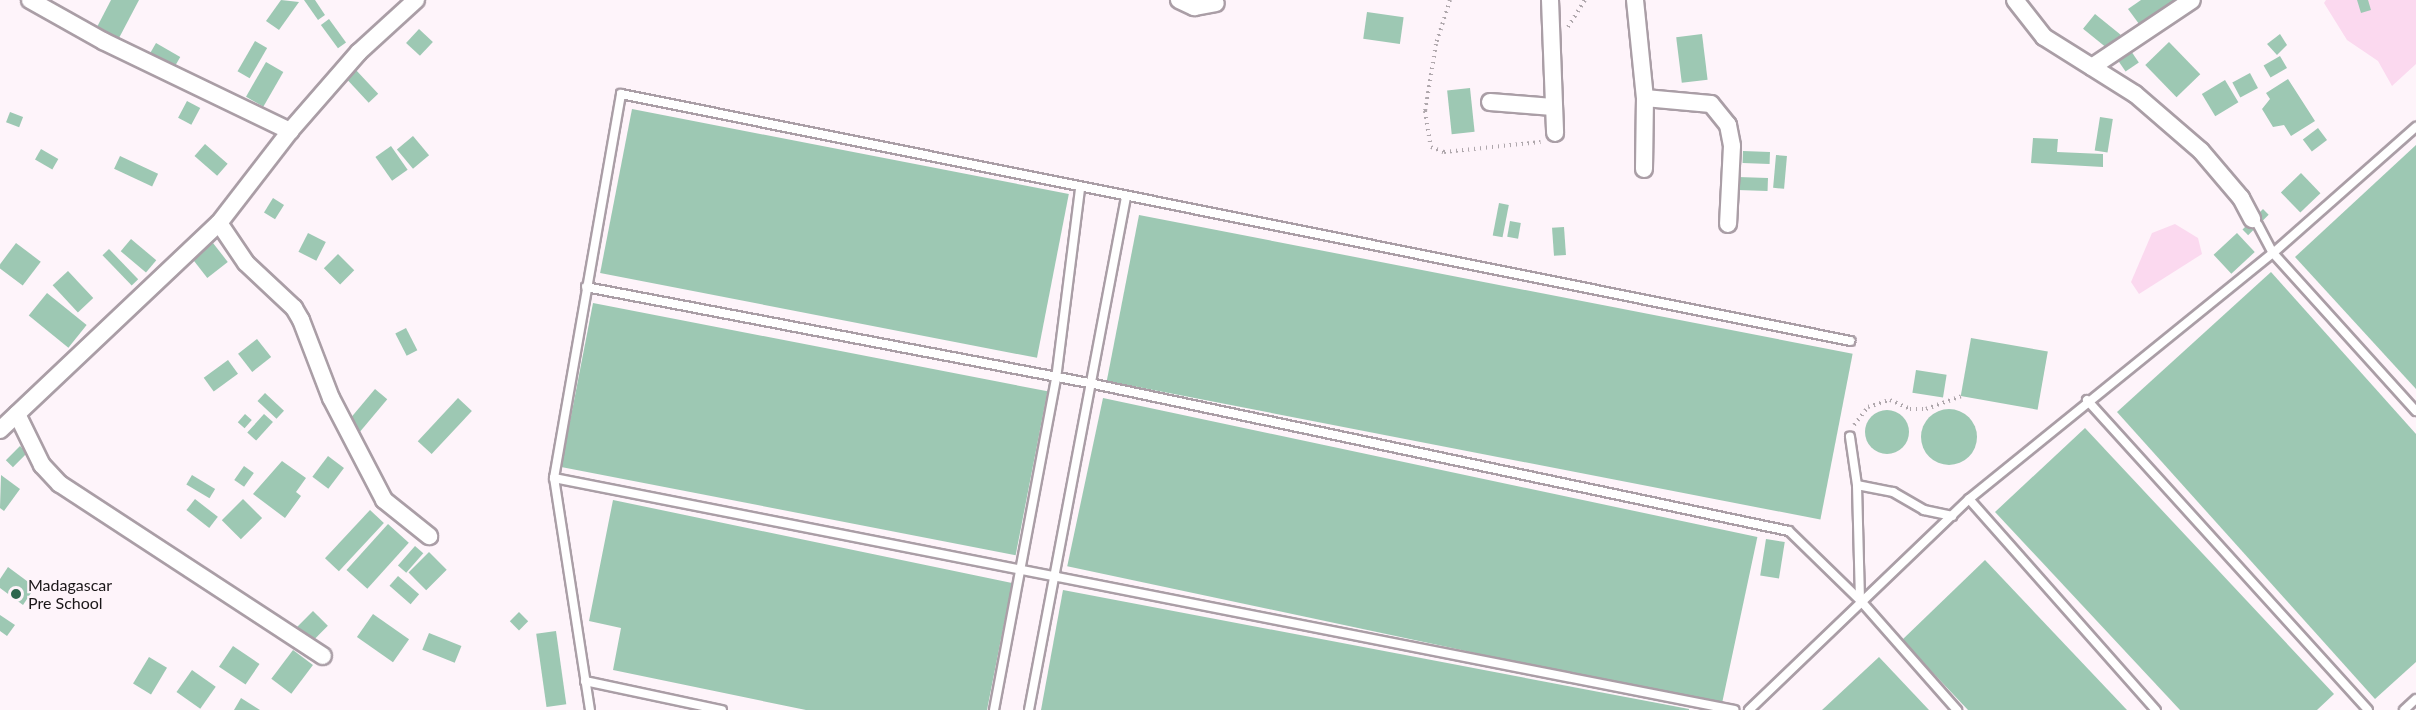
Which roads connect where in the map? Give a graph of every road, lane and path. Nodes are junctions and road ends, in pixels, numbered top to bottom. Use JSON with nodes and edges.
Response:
{"nodes":[{"id":1,"x":30,"y":0,"type":"edge"},
{"id":2,"x":416,"y":0,"type":"edge"},
{"id":3,"x":1179,"y":0,"type":"edge"},
{"id":4,"x":1450,"y":0,"type":"edge"},
{"id":5,"x":1550,"y":0,"type":"edge"},
{"id":6,"x":1635,"y":0,"type":"edge"},
{"id":7,"x":2015,"y":0,"type":"edge"},
{"id":8,"x":2192,"y":0,"type":"edge"},
{"id":9,"x":1216,"y":3,"type":"dead end"},
{"id":10,"x":2092,"y":67,"type":"junction"},
{"id":11,"x":1645,"y":98,"type":"junction"},
{"id":12,"x":1490,"y":102,"type":"dead end"},
{"id":13,"x":1553,"y":106,"type":"junction"},
{"id":14,"x":2416,"y":127,"type":"edge"},
{"id":15,"x":290,"y":131,"type":"junction"},
{"id":16,"x":1555,"y":133,"type":"joint"},
{"id":17,"x":1644,"y":170,"type":"dead end"},
{"id":18,"x":1080,"y":189,"type":"junction"},
{"id":19,"x":1126,"y":197,"type":"junction"},
{"id":20,"x":2255,"y":222,"type":"joint"},
{"id":21,"x":219,"y":223,"type":"junction"},
{"id":22,"x":1728,"y":224,"type":"dead end"},
{"id":23,"x":2272,"y":253,"type":"junction"},
{"id":24,"x":586,"y":287,"type":"junction"},
{"id":25,"x":1850,"y":341,"type":"dead end"},
{"id":26,"x":1056,"y":379,"type":"junction"},
{"id":27,"x":1089,"y":383,"type":"junction"},
{"id":28,"x":1961,"y":396,"type":"dead end"},
{"id":29,"x":2088,"y":400,"type":"junction"},
{"id":30,"x":2416,"y":411,"type":"edge"},
{"id":31,"x":17,"y":414,"type":"junction"},
{"id":32,"x":0,"y":430,"type":"edge"},
{"id":33,"x":1850,"y":437,"type":"joint"},
{"id":34,"x":554,"y":478,"type":"junction"},
{"id":35,"x":1857,"y":484,"type":"junction"},
{"id":36,"x":1970,"y":499,"type":"junction"},
{"id":37,"x":1952,"y":516,"type":"junction"},
{"id":38,"x":429,"y":536,"type":"dead end"},
{"id":39,"x":1021,"y":570,"type":"junction"},
{"id":40,"x":1052,"y":574,"type":"junction"},
{"id":41,"x":1860,"y":600,"type":"junction"},
{"id":42,"x":324,"y":656,"type":"dead end"},
{"id":43,"x":585,"y":681,"type":"junction"},
{"id":44,"x":2416,"y":699,"type":"edge"},
{"id":45,"x":590,"y":710,"type":"edge"},
{"id":46,"x":722,"y":710,"type":"edge"},
{"id":47,"x":994,"y":710,"type":"edge"},
{"id":48,"x":1029,"y":710,"type":"edge"},
{"id":49,"x":1734,"y":710,"type":"edge"},
{"id":50,"x":1749,"y":710,"type":"edge"},
{"id":51,"x":1957,"y":710,"type":"edge"},
{"id":52,"x":2156,"y":710,"type":"edge"},
{"id":53,"x":2368,"y":710,"type":"edge"},
{"id":54,"x":2404,"y":710,"type":"edge"}],
"edges":[{"from":1,"to":15,"type":"street"},
{"from":2,"to":15,"type":"street"},
{"from":3,"to":9,"type":"street"},
{"from":4,"to":16,"type":"path"},
{"from":5,"to":13,"type":"street"},
{"from":6,"to":11,"type":"street"},
{"from":7,"to":10,"type":"street"},
{"from":8,"to":10,"type":"street"},
{"from":10,"to":20,"type":"street"},
{"from":11,"to":17,"type":"street"},
{"from":11,"to":22,"type":"street"},
{"from":12,"to":13,"type":"street"},
{"from":13,"to":16,"type":"street"},
{"from":14,"to":23,"type":"lane"},
{"from":15,"to":21,"type":"street"},
{"from":18,"to":19,"type":"lane"},
{"from":18,"to":24,"type":"lane"},
{"from":18,"to":26,"type":"lane"},
{"from":19,"to":25,"type":"lane"},
{"from":19,"to":27,"type":"lane"},
{"from":20,"to":23,"type":"lane"},
{"from":21,"to":31,"type":"street"},
{"from":21,"to":38,"type":"street"},
{"from":23,"to":29,"type":"lane"},
{"from":23,"to":30,"type":"lane"},
{"from":24,"to":26,"type":"lane"},
{"from":24,"to":34,"type":"lane"},
{"from":26,"to":27,"type":"lane"},
{"from":26,"to":39,"type":"lane"},
{"from":27,"to":40,"type":"lane"},
{"from":27,"to":41,"type":"lane"},
{"from":28,"to":33,"type":"path"},
{"from":29,"to":36,"type":"lane"},
{"from":29,"to":53,"type":"lane"},
{"from":31,"to":32,"type":"street"},
{"from":31,"to":42,"type":"street"},
{"from":33,"to":35,"type":"lane"},
{"from":34,"to":39,"type":"lane"},
{"from":34,"to":43,"type":"lane"},
{"from":35,"to":37,"type":"lane"},
{"from":35,"to":41,"type":"lane"},
{"from":36,"to":37,"type":"lane"},
{"from":36,"to":52,"type":"lane"},
{"from":37,"to":41,"type":"lane"},
{"from":39,"to":40,"type":"lane"},
{"from":39,"to":47,"type":"lane"},
{"from":40,"to":48,"type":"lane"},
{"from":40,"to":49,"type":"lane"},
{"from":41,"to":50,"type":"lane"},
{"from":41,"to":51,"type":"lane"},
{"from":43,"to":45,"type":"lane"},
{"from":43,"to":46,"type":"lane"},
{"from":44,"to":54,"type":"lane"}]}
